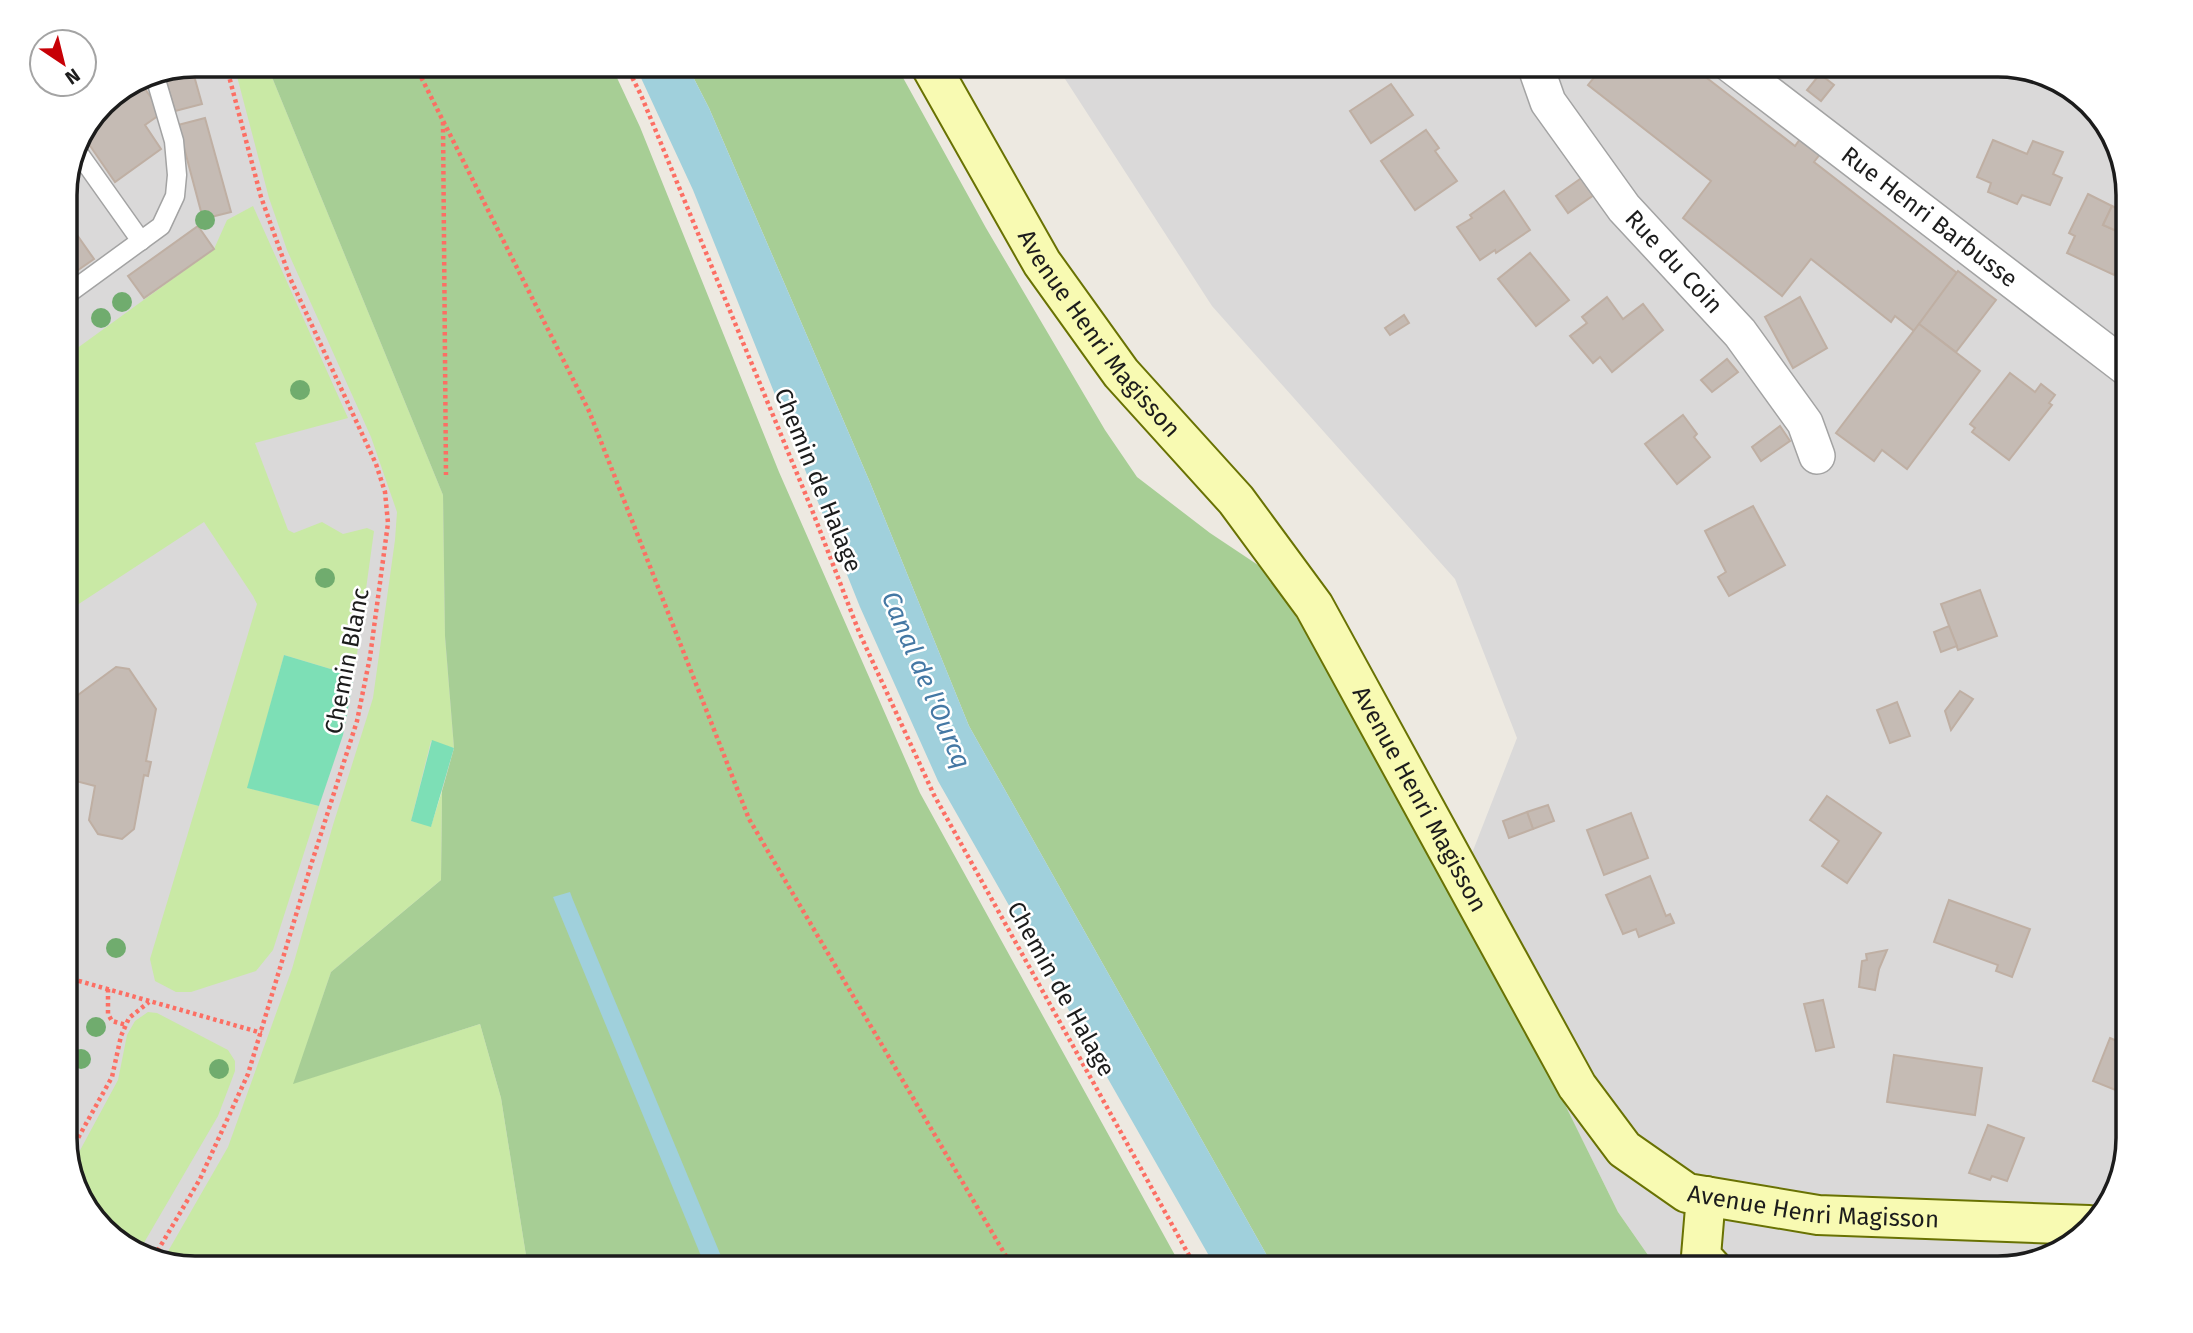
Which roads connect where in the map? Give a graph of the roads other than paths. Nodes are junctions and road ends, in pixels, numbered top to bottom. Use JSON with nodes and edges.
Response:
{"nodes":[{"id":1,"x":937,"y":77,"type":"edge"},
{"id":2,"x":1539,"y":77,"type":"edge"},
{"id":3,"x":1753,"y":77,"type":"edge"},
{"id":4,"x":156,"y":83,"type":"edge"},
{"id":5,"x":83,"y":159,"type":"edge"},
{"id":6,"x":141,"y":241,"type":"junction"},
{"id":7,"x":77,"y":287,"type":"edge"},
{"id":8,"x":2116,"y":360,"type":"edge"},
{"id":9,"x":1817,"y":456,"type":"dead end"},
{"id":10,"x":1706,"y":1196,"type":"junction"},
{"id":11,"x":2077,"y":1225,"type":"edge"},
{"id":12,"x":1701,"y":1256,"type":"edge"}],
"edges":[{"from":1,"to":10,"type":"main road","name":"Avenue Henri Magisson"},
{"from":2,"to":9,"type":"street","name":"Rue du Coin"},
{"from":3,"to":8,"type":"street","name":"Rue Henri Barbusse"},
{"from":4,"to":6,"type":"lane"},
{"from":5,"to":6,"type":"lane"},
{"from":6,"to":7,"type":"lane"},
{"from":10,"to":11,"type":"main road","name":"Avenue Henri Magisson"},
{"from":10,"to":12,"type":"main road"}]}
